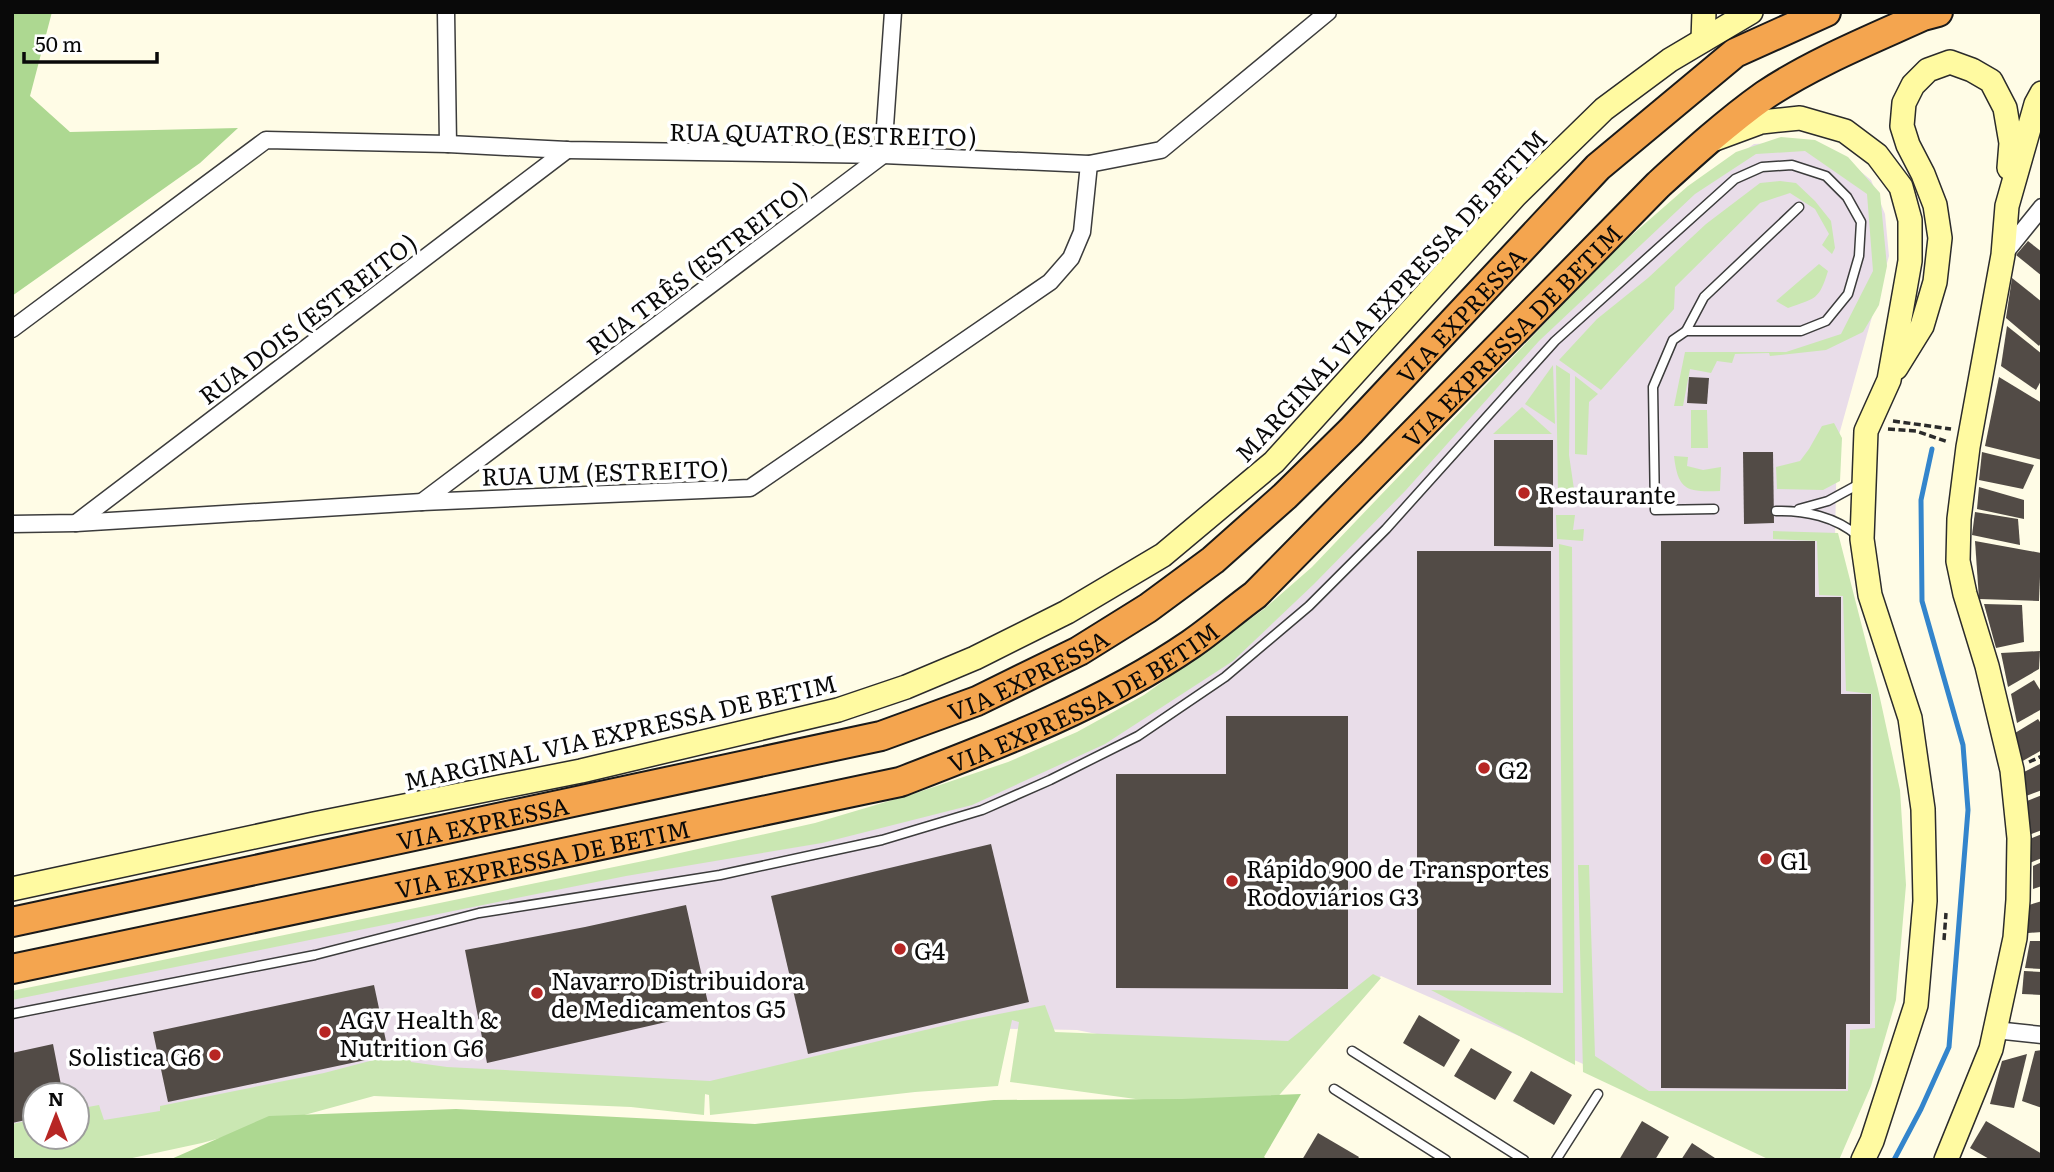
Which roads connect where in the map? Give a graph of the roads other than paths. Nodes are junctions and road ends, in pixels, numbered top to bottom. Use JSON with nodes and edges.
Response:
{"nodes":[{"id":1,"x":446,"y":12,"type":"edge"},
{"id":2,"x":892,"y":12,"type":"edge"},
{"id":3,"x":1328,"y":12,"type":"edge"},
{"id":4,"x":1704,"y":12,"type":"edge"},
{"id":5,"x":1751,"y":12,"type":"edge"},
{"id":6,"x":1826,"y":12,"type":"edge"},
{"id":7,"x":1938,"y":12,"type":"edge"},
{"id":8,"x":1703,"y":40,"type":"junction"},
{"id":9,"x":2042,"y":93,"type":"edge"},
{"id":10,"x":1706,"y":142,"type":"junction"},
{"id":11,"x":448,"y":144,"type":"junction"},
{"id":12,"x":567,"y":150,"type":"junction"},
{"id":13,"x":883,"y":155,"type":"junction"},
{"id":14,"x":1088,"y":164,"type":"junction"},
{"id":15,"x":2007,"y":206,"type":"junction"},
{"id":16,"x":2042,"y":206,"type":"edge"},
{"id":17,"x":1799,"y":207,"type":"dead end"},
{"id":18,"x":2003,"y":255,"type":"junction"},
{"id":19,"x":12,"y":328,"type":"edge"},
{"id":20,"x":1686,"y":331,"type":"junction"},
{"id":21,"x":1889,"y":380,"type":"junction"},
{"id":22,"x":1865,"y":480,"type":"junction"},
{"id":23,"x":422,"y":502,"type":"junction"},
{"id":24,"x":1714,"y":509,"type":"dead end"},
{"id":25,"x":1796,"y":510,"type":"junction"},
{"id":26,"x":1776,"y":511,"type":"dead end"},
{"id":27,"x":76,"y":523,"type":"junction"},
{"id":28,"x":12,"y":524,"type":"edge"},
{"id":29,"x":1862,"y":539,"type":"junction"},
{"id":30,"x":12,"y":889,"type":"edge"},
{"id":31,"x":12,"y":922,"type":"edge"},
{"id":32,"x":12,"y":969,"type":"edge"},
{"id":33,"x":12,"y":1014,"type":"edge"},
{"id":34,"x":1995,"y":1030,"type":"junction"},
{"id":35,"x":2042,"y":1035,"type":"edge"},
{"id":36,"x":1352,"y":1051,"type":"dead end"},
{"id":37,"x":1334,"y":1089,"type":"dead end"},
{"id":38,"x":1598,"y":1094,"type":"dead end"},
{"id":39,"x":1446,"y":1160,"type":"edge"},
{"id":40,"x":1524,"y":1160,"type":"edge"},
{"id":41,"x":1556,"y":1160,"type":"edge"},
{"id":42,"x":1863,"y":1160,"type":"edge"},
{"id":43,"x":1946,"y":1160,"type":"edge"}],
"edges":[{"from":1,"to":11,"type":"street"},
{"from":2,"to":13,"type":"street"},
{"from":3,"to":14,"type":"street","name":"RUA QUATRO (ESTREITO)"},
{"from":4,"to":8,"type":"main road"},
{"from":5,"to":8,"type":"main road","name":"MARGINAL VIA EXPRESSA DE BETIM"},
{"from":6,"to":31,"type":"highway","name":"VIA EXPRESSA"},
{"from":7,"to":10,"type":"highway","name":"VIA EXPRESSA DE BETIM"},
{"from":8,"to":30,"type":"main road","name":"MARGINAL VIA EXPRESSA DE BETIM"},
{"from":9,"to":15,"type":"main road"},
{"from":10,"to":21,"type":"main road"},
{"from":10,"to":32,"type":"highway","name":"VIA EXPRESSA DE BETIM"},
{"from":11,"to":12,"type":"street","name":"RUA QUATRO (ESTREITO)"},
{"from":11,"to":19,"type":"street","name":"RUA QUATRO (ESTREITO)"},
{"from":12,"to":13,"type":"street","name":"RUA QUATRO (ESTREITO)"},
{"from":12,"to":27,"type":"street","name":"RUA DOIS (ESTREITO)"},
{"from":13,"to":14,"type":"street","name":"RUA QUATRO (ESTREITO)"},
{"from":13,"to":23,"type":"street","name":"RUA TRÊS (ESTREITO)"},
{"from":14,"to":23,"type":"street","name":"RUA UM (ESTREITO)"},
{"from":15,"to":18,"type":"main road"},
{"from":15,"to":21,"type":"main road"},
{"from":16,"to":18,"type":"street"},
{"from":17,"to":20,"type":"lane"},
{"from":18,"to":34,"type":"main road"},
{"from":20,"to":24,"type":"lane"},
{"from":20,"to":33,"type":"lane"},
{"from":21,"to":22,"type":"main road"},
{"from":22,"to":25,"type":"lane"},
{"from":22,"to":29,"type":"main road"},
{"from":23,"to":27,"type":"street","name":"RUA UM (ESTREITO)"},
{"from":25,"to":26,"type":"lane"},
{"from":25,"to":29,"type":"lane"},
{"from":27,"to":28,"type":"street","name":"RUA UM (ESTREITO)"},
{"from":29,"to":42,"type":"main road"},
{"from":34,"to":35,"type":"street"},
{"from":34,"to":43,"type":"main road"},
{"from":36,"to":40,"type":"lane"},
{"from":37,"to":39,"type":"lane"},
{"from":38,"to":41,"type":"lane"}]}
